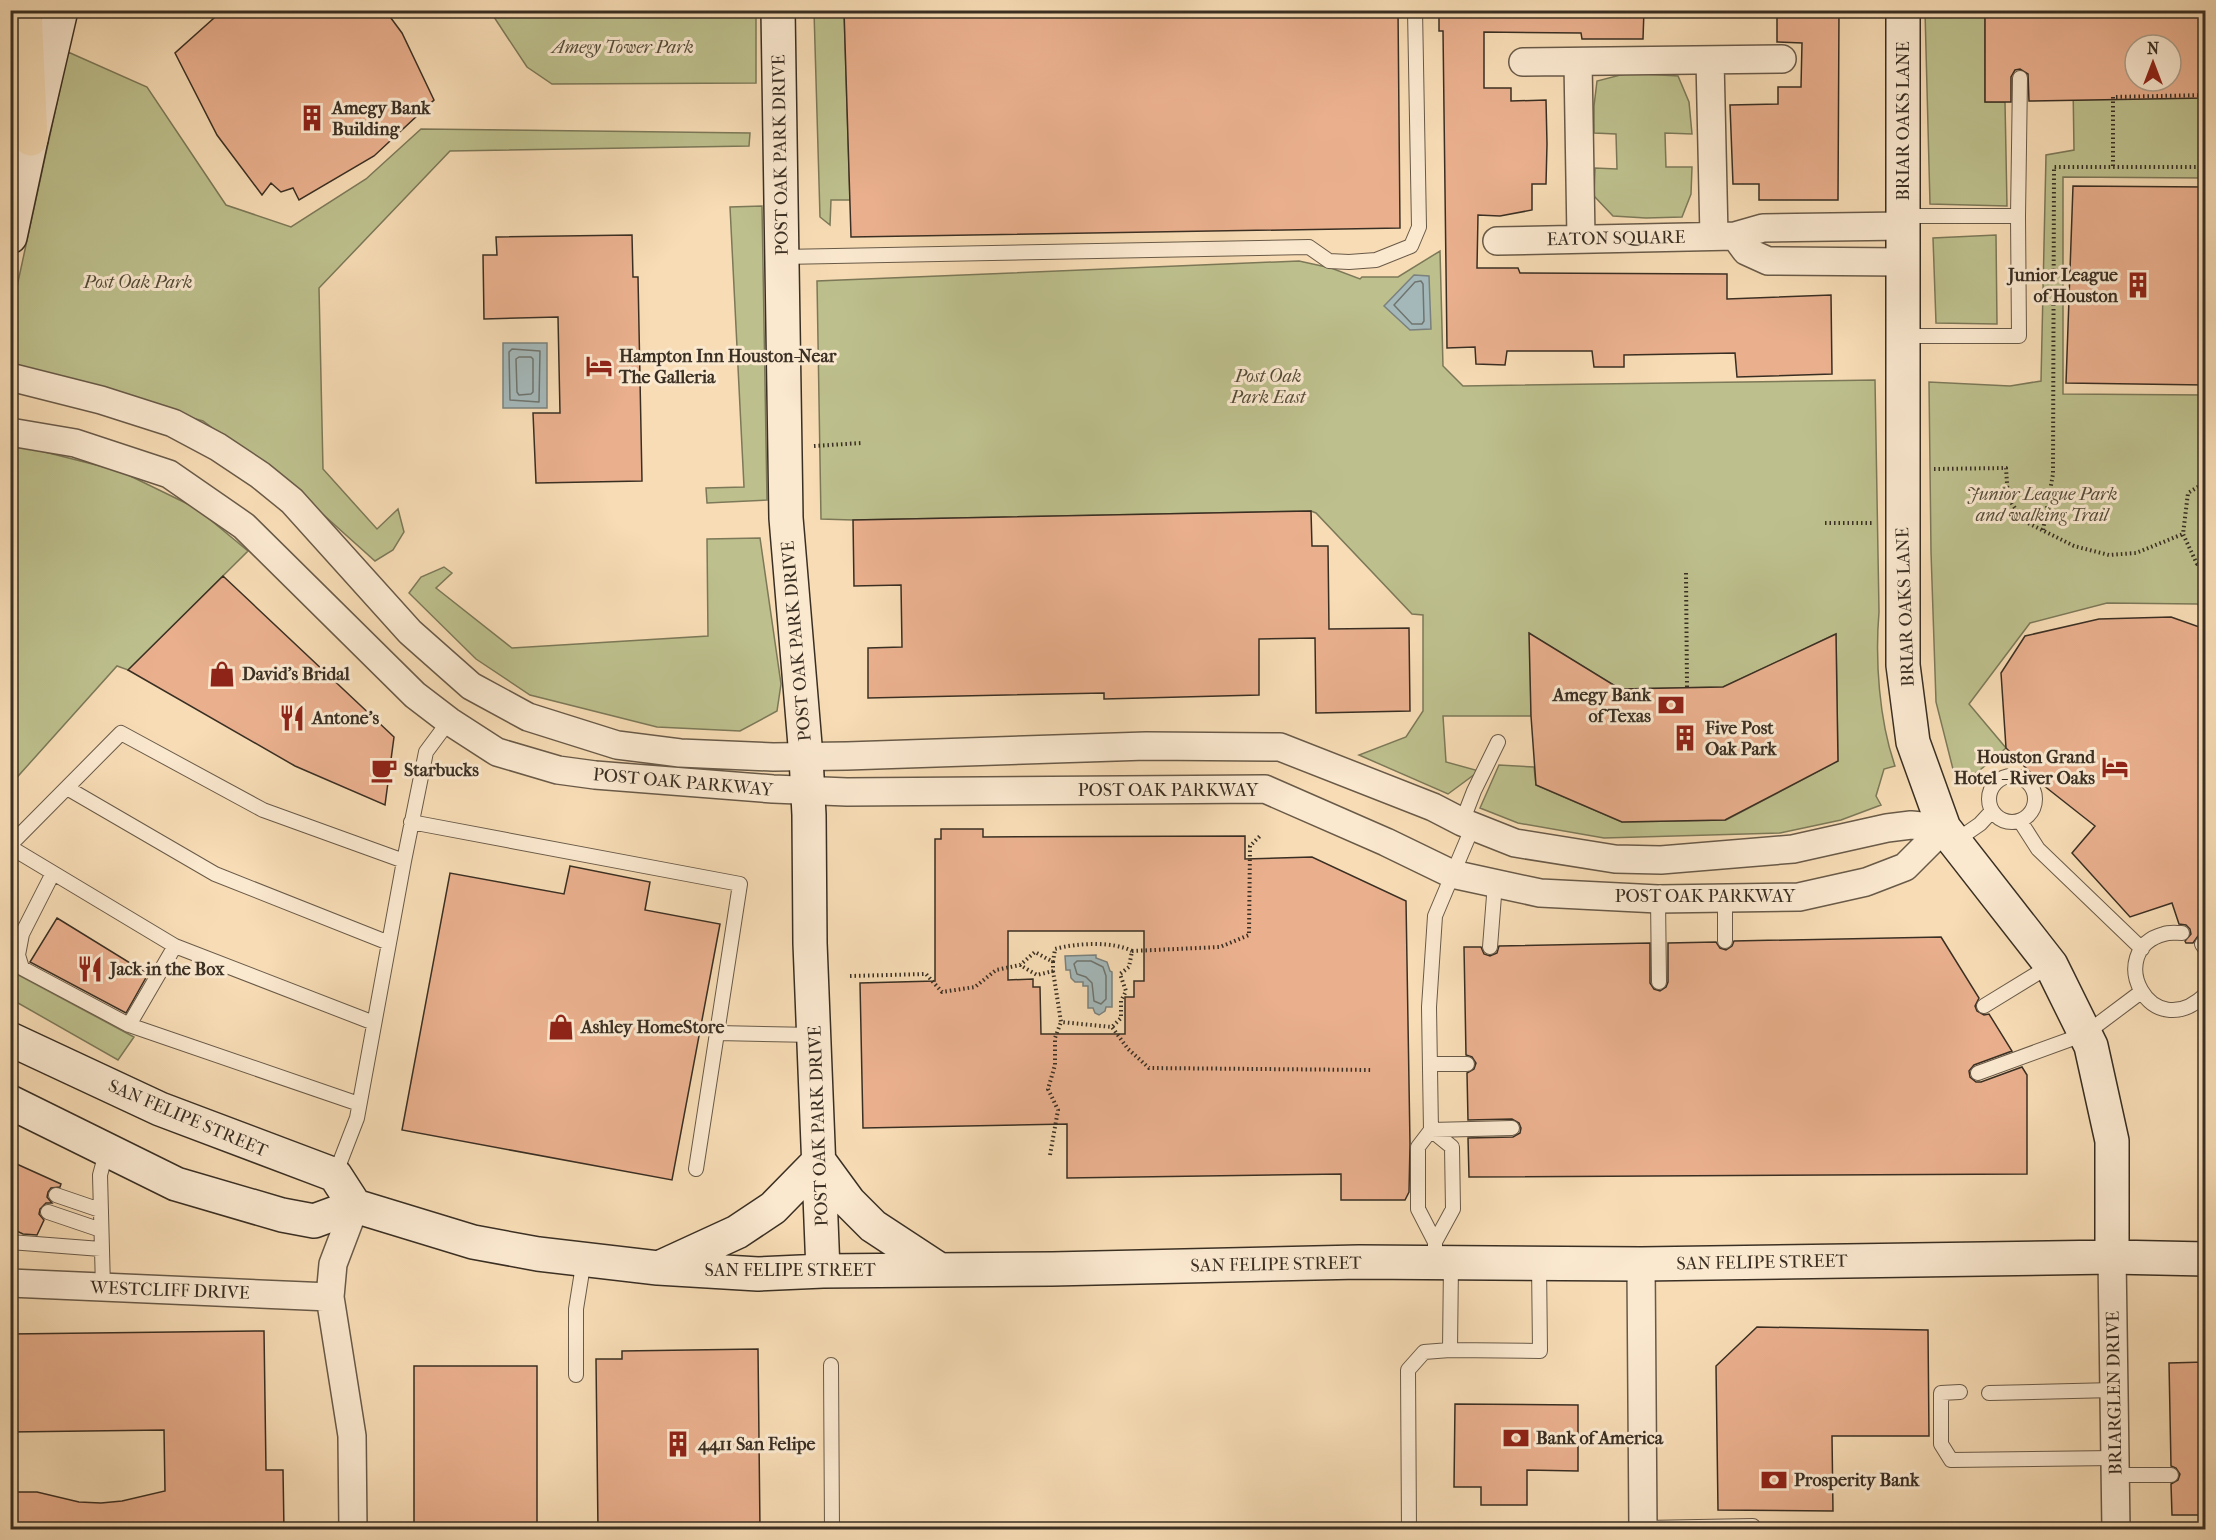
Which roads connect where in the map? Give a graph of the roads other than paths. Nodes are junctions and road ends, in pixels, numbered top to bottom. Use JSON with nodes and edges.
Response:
{"nodes":[{"id":1,"x":26,"y":10,"type":"edge"},
{"id":2,"x":61,"y":10,"type":"edge"},
{"id":3,"x":777,"y":10,"type":"edge"},
{"id":4,"x":1415,"y":10,"type":"edge"},
{"id":5,"x":1903,"y":10,"type":"edge"},
{"id":6,"x":1782,"y":59,"type":"dead end"},
{"id":7,"x":1710,"y":60,"type":"junction"},
{"id":8,"x":1523,"y":62,"type":"dead end"},
{"id":9,"x":1578,"y":62,"type":"junction"},
{"id":10,"x":2020,"y":78,"type":"dead end"},
{"id":11,"x":31,"y":139,"type":"junction"},
{"id":12,"x":2018,"y":216,"type":"junction"},
{"id":13,"x":1903,"y":221,"type":"junction"},
{"id":14,"x":1724,"y":236,"type":"junction"},
{"id":15,"x":10,"y":237,"type":"edge"},
{"id":16,"x":1581,"y":238,"type":"junction"},
{"id":17,"x":1497,"y":241,"type":"dead end"},
{"id":18,"x":782,"y":257,"type":"junction"},
{"id":19,"x":1903,"y":262,"type":"junction"},
{"id":20,"x":1903,"y":336,"type":"junction"},
{"id":21,"x":10,"y":377,"type":"edge"},
{"id":22,"x":10,"y":432,"type":"edge"},
{"id":23,"x":379,"y":597,"type":"junction"},
{"id":24,"x":346,"y":628,"type":"junction"},
{"id":25,"x":449,"y":721,"type":"junction"},
{"id":26,"x":1498,"y":742,"type":"dead end"},
{"id":27,"x":806,"y":757,"type":"junction"},
{"id":28,"x":66,"y":788,"type":"junction"},
{"id":29,"x":807,"y":790,"type":"junction"},
{"id":30,"x":1992,"y":812,"type":"junction"},
{"id":31,"x":2020,"y":821,"type":"junction"},
{"id":32,"x":411,"y":822,"type":"junction"},
{"id":33,"x":1467,"y":824,"type":"junction"},
{"id":34,"x":1949,"y":835,"type":"junction"},
{"id":35,"x":10,"y":846,"type":"edge"},
{"id":36,"x":404,"y":861,"type":"junction"},
{"id":37,"x":53,"y":873,"type":"junction"},
{"id":38,"x":1452,"y":874,"type":"junction"},
{"id":39,"x":1495,"y":884,"type":"junction"},
{"id":40,"x":1725,"y":898,"type":"junction"},
{"id":41,"x":1658,"y":899,"type":"junction"},
{"id":42,"x":2182,"y":933,"type":"dead end"},
{"id":43,"x":1725,"y":941,"type":"dead end"},
{"id":44,"x":389,"y":943,"type":"junction"},
{"id":45,"x":175,"y":946,"type":"junction"},
{"id":46,"x":1490,"y":946,"type":"dead end"},
{"id":47,"x":2142,"y":949,"type":"junction"},
{"id":48,"x":2051,"y":965,"type":"junction"},
{"id":49,"x":1659,"y":982,"type":"dead end"},
{"id":50,"x":2141,"y":992,"type":"junction"},
{"id":51,"x":2205,"y":994,"type":"edge"},
{"id":52,"x":1984,"y":1006,"type":"dead end"},
{"id":53,"x":374,"y":1023,"type":"junction"},
{"id":54,"x":129,"y":1025,"type":"junction"},
{"id":55,"x":717,"y":1033,"type":"junction"},
{"id":56,"x":2085,"y":1034,"type":"junction"},
{"id":57,"x":814,"y":1035,"type":"junction"},
{"id":58,"x":10,"y":1039,"type":"edge"},
{"id":59,"x":1430,"y":1064,"type":"junction"},
{"id":60,"x":1467,"y":1064,"type":"dead end"},
{"id":61,"x":1978,"y":1073,"type":"dead end"},
{"id":62,"x":10,"y":1102,"type":"edge"},
{"id":63,"x":359,"y":1104,"type":"junction"},
{"id":64,"x":1512,"y":1128,"type":"dead end"},
{"id":65,"x":1431,"y":1130,"type":"junction"},
{"id":66,"x":107,"y":1149,"type":"junction"},
{"id":67,"x":819,"y":1161,"type":"junction"},
{"id":68,"x":696,"y":1169,"type":"dead end"},
{"id":69,"x":334,"y":1175,"type":"junction"},
{"id":70,"x":56,"y":1195,"type":"dead end"},
{"id":71,"x":355,"y":1206,"type":"junction"},
{"id":72,"x":100,"y":1210,"type":"junction"},
{"id":73,"x":48,"y":1212,"type":"dead end"},
{"id":74,"x":101,"y":1230,"type":"junction"},
{"id":75,"x":10,"y":1242,"type":"edge"},
{"id":76,"x":101,"y":1249,"type":"junction"},
{"id":77,"x":1440,"y":1256,"type":"junction"},
{"id":78,"x":2112,"y":1257,"type":"junction"},
{"id":79,"x":584,"y":1259,"type":"junction"},
{"id":80,"x":2205,"y":1259,"type":"edge"},
{"id":81,"x":1539,"y":1263,"type":"junction"},
{"id":82,"x":1641,"y":1264,"type":"junction"},
{"id":83,"x":658,"y":1268,"type":"junction"},
{"id":84,"x":940,"y":1270,"type":"junction"},
{"id":85,"x":823,"y":1271,"type":"junction"},
{"id":86,"x":10,"y":1283,"type":"edge"},
{"id":87,"x":103,"y":1287,"type":"junction"},
{"id":88,"x":330,"y":1297,"type":"junction"},
{"id":89,"x":1450,"y":1350,"type":"junction"},
{"id":90,"x":831,"y":1365,"type":"dead end"},
{"id":91,"x":576,"y":1375,"type":"dead end"},
{"id":92,"x":2114,"y":1390,"type":"junction"},
{"id":93,"x":1960,"y":1392,"type":"dead end"},
{"id":94,"x":1989,"y":1393,"type":"dead end"},
{"id":95,"x":2115,"y":1466,"type":"junction"},
{"id":96,"x":2171,"y":1474,"type":"dead end"},
{"id":97,"x":1753,"y":1526,"type":"dead end"},
{"id":98,"x":1643,"y":1529,"type":"edge"},
{"id":99,"x":352,"y":1530,"type":"edge"},
{"id":100,"x":832,"y":1530,"type":"edge"},
{"id":101,"x":1409,"y":1530,"type":"edge"},
{"id":102,"x":2116,"y":1530,"type":"edge"}],
"edges":[{"from":1,"to":11,"type":"highway"},
{"from":2,"to":11,"type":"main road"},
{"from":3,"to":18,"type":"main road","name":"POST OAK PARK DRIVE"},
{"from":4,"to":18,"type":"lane"},
{"from":5,"to":13,"type":"main road","name":"BRIAR OAKS LANE"},
{"from":6,"to":7,"type":"street"},
{"from":7,"to":9,"type":"street"},
{"from":7,"to":14,"type":"street"},
{"from":8,"to":9,"type":"street"},
{"from":9,"to":16,"type":"street"},
{"from":10,"to":12,"type":"lane"},
{"from":11,"to":15,"type":"main road"},
{"from":12,"to":13,"type":"lane"},
{"from":12,"to":20,"type":"lane"},
{"from":13,"to":14,"type":"street","name":"EATON SQUARE"},
{"from":13,"to":19,"type":"main road","name":"BRIAR OAKS LANE"},
{"from":14,"to":16,"type":"street","name":"EATON SQUARE"},
{"from":14,"to":19,"type":"street"},
{"from":16,"to":17,"type":"street","name":"EATON SQUARE"},
{"from":18,"to":27,"type":"main road","name":"POST OAK PARK DRIVE"},
{"from":19,"to":20,"type":"main road","name":"BRIAR OAKS LANE"},
{"from":20,"to":34,"type":"main road","name":"BRIAR OAKS LANE"},
{"from":21,"to":23,"type":"street","name":"POST OAK PARKWAY"},
{"from":22,"to":24,"type":"street","name":"POST OAK PARKWAY"},
{"from":23,"to":24,"type":"street"},
{"from":23,"to":27,"type":"street","name":"POST OAK PARKWAY"},
{"from":24,"to":25,"type":"street","name":"POST OAK PARKWAY"},
{"from":25,"to":29,"type":"street","name":"POST OAK PARKWAY"},
{"from":25,"to":32,"type":"lane"},
{"from":26,"to":33,"type":"lane"},
{"from":27,"to":29,"type":"main road","name":"POST OAK PARK DRIVE"},
{"from":27,"to":33,"type":"street","name":"POST OAK PARKWAY"},
{"from":28,"to":35,"type":"lane"},
{"from":28,"to":36,"type":"lane"},
{"from":28,"to":44,"type":"lane"},
{"from":29,"to":38,"type":"street","name":"POST OAK PARKWAY"},
{"from":29,"to":57,"type":"main road","name":"POST OAK PARK DRIVE"},
{"from":30,"to":31,"type":"lane"},
{"from":30,"to":31,"type":"lane"},
{"from":30,"to":34,"type":"lane"},
{"from":31,"to":47,"type":"lane"},
{"from":32,"to":36,"type":"lane"},
{"from":32,"to":55,"type":"lane"},
{"from":33,"to":34,"type":"street","name":"POST OAK PARKWAY"},
{"from":33,"to":38,"type":"lane"},
{"from":34,"to":40,"type":"street","name":"POST OAK PARKWAY"},
{"from":34,"to":48,"type":"main road","name":"BRIAR OAKS LANE"},
{"from":35,"to":37,"type":"lane"},
{"from":36,"to":44,"type":"lane"},
{"from":37,"to":45,"type":"lane"},
{"from":37,"to":54,"type":"lane"},
{"from":38,"to":39,"type":"street","name":"POST OAK PARKWAY"},
{"from":38,"to":59,"type":"lane"},
{"from":39,"to":41,"type":"street","name":"POST OAK PARKWAY"},
{"from":39,"to":46,"type":"lane"},
{"from":40,"to":41,"type":"street","name":"POST OAK PARKWAY"},
{"from":40,"to":43,"type":"lane"},
{"from":41,"to":49,"type":"lane"},
{"from":42,"to":47,"type":"lane"},
{"from":44,"to":53,"type":"lane"},
{"from":45,"to":53,"type":"lane"},
{"from":45,"to":54,"type":"lane"},
{"from":47,"to":50,"type":"lane"},
{"from":48,"to":52,"type":"lane"},
{"from":48,"to":56,"type":"main road","name":"BRIAR OAKS LANE"},
{"from":50,"to":51,"type":"lane"},
{"from":50,"to":56,"type":"lane"},
{"from":53,"to":63,"type":"lane"},
{"from":54,"to":63,"type":"lane"},
{"from":55,"to":57,"type":"lane"},
{"from":55,"to":68,"type":"lane"},
{"from":56,"to":61,"type":"lane"},
{"from":56,"to":78,"type":"main road","name":"BRIAR OAKS LANE"},
{"from":57,"to":67,"type":"main road","name":"POST OAK PARK DRIVE"},
{"from":58,"to":69,"type":"main road","name":"SAN FELIPE STREET"},
{"from":59,"to":60,"type":"lane"},
{"from":59,"to":65,"type":"lane"},
{"from":62,"to":66,"type":"main road"},
{"from":63,"to":69,"type":"lane"},
{"from":64,"to":65,"type":"lane"},
{"from":65,"to":77,"type":"lane"},
{"from":65,"to":77,"type":"lane"},
{"from":66,"to":71,"type":"main road"},
{"from":66,"to":72,"type":"lane"},
{"from":67,"to":83,"type":"main road"},
{"from":67,"to":84,"type":"main road"},
{"from":67,"to":85,"type":"main road","name":"POST OAK PARK DRIVE"},
{"from":69,"to":71,"type":"main road"},
{"from":70,"to":72,"type":"lane"},
{"from":71,"to":79,"type":"main road","name":"SAN FELIPE STREET"},
{"from":71,"to":88,"type":"street"},
{"from":72,"to":74,"type":"lane"},
{"from":73,"to":74,"type":"lane"},
{"from":74,"to":76,"type":"lane"},
{"from":75,"to":76,"type":"lane"},
{"from":76,"to":87,"type":"lane"},
{"from":77,"to":81,"type":"main road","name":"SAN FELIPE STREET"},
{"from":77,"to":84,"type":"main road","name":"SAN FELIPE STREET"},
{"from":77,"to":89,"type":"lane"},
{"from":78,"to":80,"type":"main road","name":"SAN FELIPE STREET"},
{"from":78,"to":82,"type":"main road","name":"SAN FELIPE STREET"},
{"from":78,"to":92,"type":"street","name":"BRIARGLEN DRIVE"},
{"from":79,"to":83,"type":"main road","name":"SAN FELIPE STREET"},
{"from":79,"to":91,"type":"lane"},
{"from":81,"to":82,"type":"main road","name":"SAN FELIPE STREET"},
{"from":81,"to":89,"type":"lane"},
{"from":82,"to":98,"type":"street"},
{"from":83,"to":85,"type":"main road","name":"SAN FELIPE STREET"},
{"from":84,"to":85,"type":"main road","name":"SAN FELIPE STREET"},
{"from":86,"to":87,"type":"street","name":"WESTCLIFF DRIVE"},
{"from":87,"to":88,"type":"street","name":"WESTCLIFF DRIVE"},
{"from":88,"to":99,"type":"street"},
{"from":89,"to":101,"type":"lane"},
{"from":90,"to":100,"type":"lane"},
{"from":92,"to":94,"type":"lane"},
{"from":92,"to":95,"type":"street","name":"BRIARGLEN DRIVE"},
{"from":93,"to":95,"type":"lane"},
{"from":95,"to":96,"type":"lane"},
{"from":95,"to":102,"type":"street","name":"BRIARGLEN DRIVE"},
{"from":97,"to":98,"type":"lane"}]}
